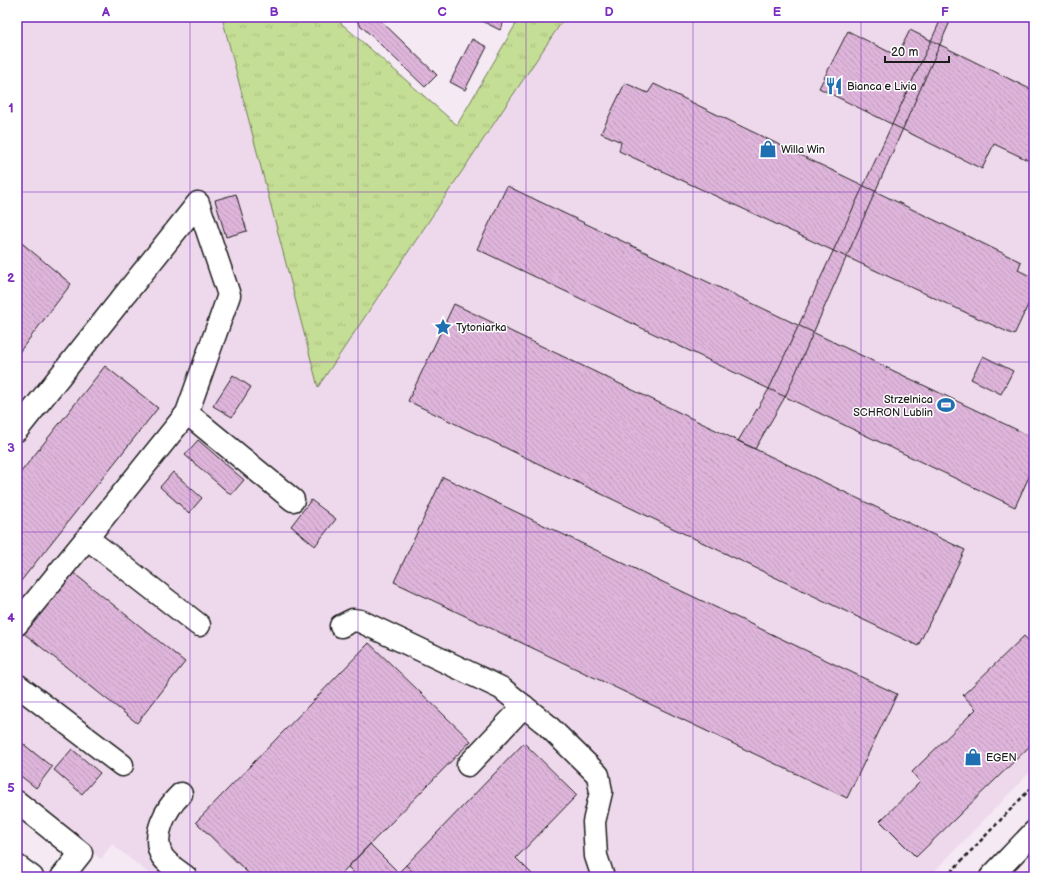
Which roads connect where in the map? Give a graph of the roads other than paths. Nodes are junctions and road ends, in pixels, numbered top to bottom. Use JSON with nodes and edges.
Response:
{"nodes":[{"id":1,"x":187,"y":413,"type":"junction"},
{"id":2,"x":17,"y":430,"type":"edge"},
{"id":3,"x":293,"y":500,"type":"dead end"},
{"id":4,"x":87,"y":538,"type":"junction"},
{"id":5,"x":17,"y":624,"type":"edge"},
{"id":6,"x":199,"y":625,"type":"dead end"},
{"id":7,"x":340,"y":626,"type":"dead end"},
{"id":8,"x":17,"y":685,"type":"edge"},
{"id":9,"x":524,"y":706,"type":"junction"},
{"id":10,"x":122,"y":765,"type":"dead end"},
{"id":11,"x":468,"y":765,"type":"dead end"},
{"id":12,"x":181,"y":794,"type":"dead end"},
{"id":13,"x":17,"y":802,"type":"edge"},
{"id":14,"x":1034,"y":832,"type":"edge"},
{"id":15,"x":62,"y":877,"type":"edge"},
{"id":16,"x":186,"y":877,"type":"edge"},
{"id":17,"x":603,"y":877,"type":"edge"},
{"id":18,"x":992,"y":877,"type":"edge"}],
"edges":[{"from":1,"to":2,"type":"street"},
{"from":1,"to":3,"type":"street"},
{"from":1,"to":4,"type":"street"},
{"from":4,"to":5,"type":"street"},
{"from":4,"to":6,"type":"street"},
{"from":7,"to":9,"type":"street"},
{"from":8,"to":10,"type":"street"},
{"from":9,"to":11,"type":"street"},
{"from":9,"to":17,"type":"street"},
{"from":12,"to":16,"type":"street"},
{"from":13,"to":15,"type":"street"},
{"from":14,"to":18,"type":"street"}]}
